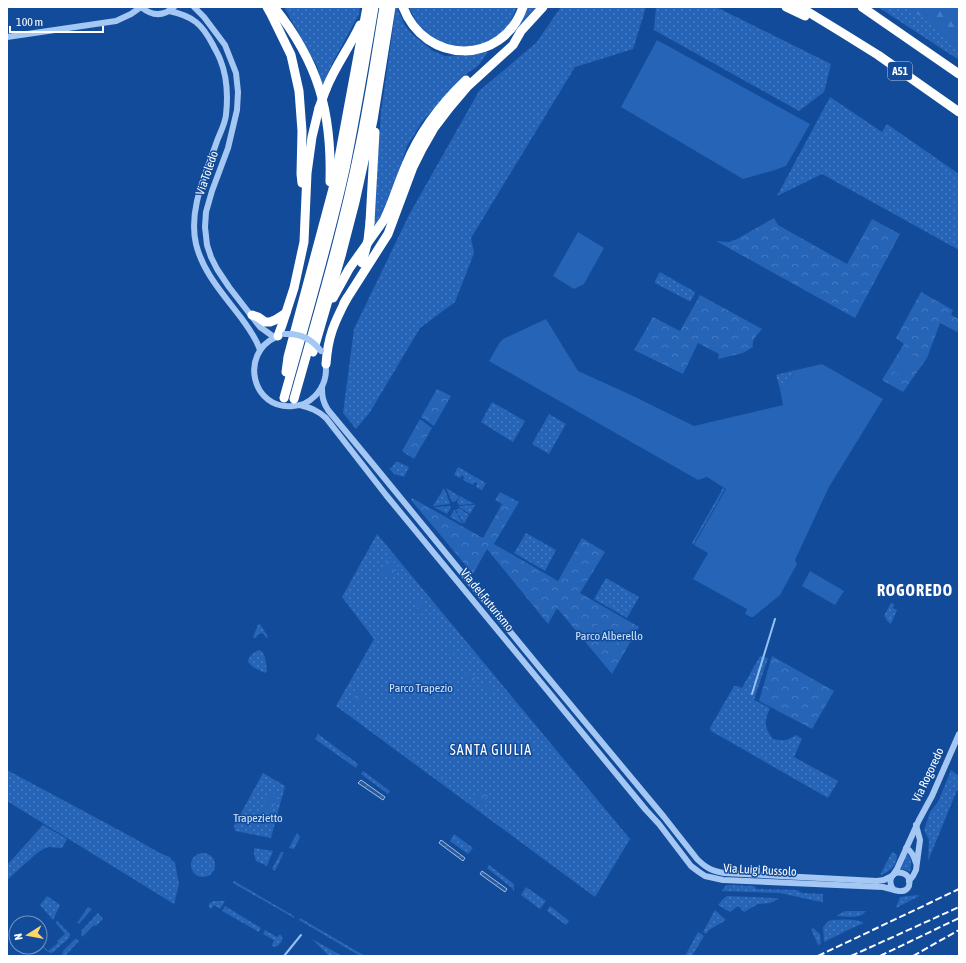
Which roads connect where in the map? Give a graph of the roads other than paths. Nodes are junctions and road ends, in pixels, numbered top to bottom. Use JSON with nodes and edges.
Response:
{"nodes":[{"id":1,"x":141,"y":7,"type":"edge"},
{"id":2,"x":194,"y":7,"type":"edge"},
{"id":3,"x":267,"y":7,"type":"edge"},
{"id":4,"x":274,"y":7,"type":"edge"},
{"id":5,"x":369,"y":7,"type":"edge"},
{"id":6,"x":384,"y":7,"type":"edge"},
{"id":7,"x":391,"y":7,"type":"edge"},
{"id":8,"x":403,"y":7,"type":"edge"},
{"id":9,"x":523,"y":7,"type":"edge"},
{"id":10,"x":543,"y":7,"type":"edge"},
{"id":11,"x":786,"y":7,"type":"edge"},
{"id":12,"x":800,"y":7,"type":"edge"},
{"id":13,"x":862,"y":7,"type":"edge"},
{"id":14,"x":172,"y":9,"type":"edge"},
{"id":15,"x":521,"y":32,"type":"junction"},
{"id":16,"x":842,"y":32,"type":"junction"},
{"id":17,"x":386,"y":36,"type":"junction"},
{"id":18,"x":7,"y":37,"type":"edge"},
{"id":19,"x":957,"y":72,"type":"edge"},
{"id":20,"x":959,"y":112,"type":"edge"},
{"id":21,"x":326,"y":214,"type":"junction"},
{"id":22,"x":305,"y":217,"type":"junction"},
{"id":23,"x":344,"y":303,"type":"junction"},
{"id":24,"x":286,"y":313,"type":"junction"},
{"id":25,"x":252,"y":316,"type":"junction"},
{"id":26,"x":322,"y":322,"type":"junction"},
{"id":27,"x":279,"y":336,"type":"junction"},
{"id":28,"x":260,"y":350,"type":"junction"},
{"id":29,"x":326,"y":364,"type":"junction"},
{"id":30,"x":303,"y":368,"type":"junction"},
{"id":31,"x":287,"y":386,"type":"junction"},
{"id":32,"x":322,"y":388,"type":"junction"},
{"id":33,"x":284,"y":398,"type":"dead end"},
{"id":34,"x":297,"y":403,"type":"junction"},
{"id":35,"x":959,"y":734,"type":"edge"},
{"id":36,"x":656,"y":809,"type":"joint"},
{"id":37,"x":652,"y":817,"type":"joint"},
{"id":38,"x":916,"y":825,"type":"junction"},
{"id":39,"x":906,"y":848,"type":"junction"},
{"id":40,"x":916,"y":866,"type":"junction"},
{"id":41,"x":893,"y":876,"type":"junction"},
{"id":42,"x":910,"y":881,"type":"junction"},
{"id":43,"x":894,"y":890,"type":"junction"}],
"edges":[{"from":1,"to":14,"type":"street"},
{"from":1,"to":18,"type":"street"},
{"from":2,"to":25,"type":"street","name":"Via Toledo"},
{"from":3,"to":22,"type":"highway"},
{"from":4,"to":21,"type":"highway"},
{"from":5,"to":21,"type":"highway"},
{"from":5,"to":22,"type":"highway","bridge":true},
{"from":5,"to":31,"type":"highway"},
{"from":6,"to":30,"type":"highway"},
{"from":7,"to":17,"type":"highway"},
{"from":8,"to":9,"type":"highway"},
{"from":10,"to":15,"type":"highway"},
{"from":11,"to":16,"type":"highway"},
{"from":12,"to":16,"type":"highway","number":"A51"},
{"from":13,"to":19,"type":"highway","number":"A51"},
{"from":14,"to":28,"type":"street","name":"Via Toledo"},
{"from":15,"to":23,"type":"highway"},
{"from":15,"to":26,"type":"highway"},
{"from":16,"to":20,"type":"highway","number":"A51"},
{"from":17,"to":23,"type":"highway","bridge":true},
{"from":17,"to":26,"type":"highway"},
{"from":21,"to":31,"type":"highway"},
{"from":22,"to":24,"type":"highway"},
{"from":23,"to":29,"type":"highway"},
{"from":24,"to":25,"type":"highway"},
{"from":24,"to":27,"type":"highway"},
{"from":25,"to":27,"type":"street","name":"Via Toledo"},
{"from":26,"to":30,"type":"highway"},
{"from":27,"to":28,"type":"street"},
{"from":27,"to":29,"type":"street","bridge":true},
{"from":28,"to":34,"type":"street"},
{"from":29,"to":32,"type":"street"},
{"from":30,"to":34,"type":"highway"},
{"from":31,"to":33,"type":"highway"},
{"from":32,"to":34,"type":"street"},
{"from":32,"to":36,"type":"street","name":"Via del Futurismo"},
{"from":34,"to":37,"type":"street","name":"Via del Futurismo"},
{"from":35,"to":38,"type":"street","name":"Via Rogoredo"},
{"from":36,"to":41,"type":"street","name":"Via Luigi Russolo"},
{"from":37,"to":43,"type":"street","name":"Via Luigi Russolo"},
{"from":38,"to":39,"type":"street","name":"Via Rogoredo"},
{"from":38,"to":40,"type":"street"},
{"from":39,"to":40,"type":"street"},
{"from":39,"to":41,"type":"street","name":"Via Rogoredo"},
{"from":40,"to":42,"type":"street"},
{"from":41,"to":42,"type":"street"},
{"from":41,"to":43,"type":"street"},
{"from":42,"to":43,"type":"street"}]}
